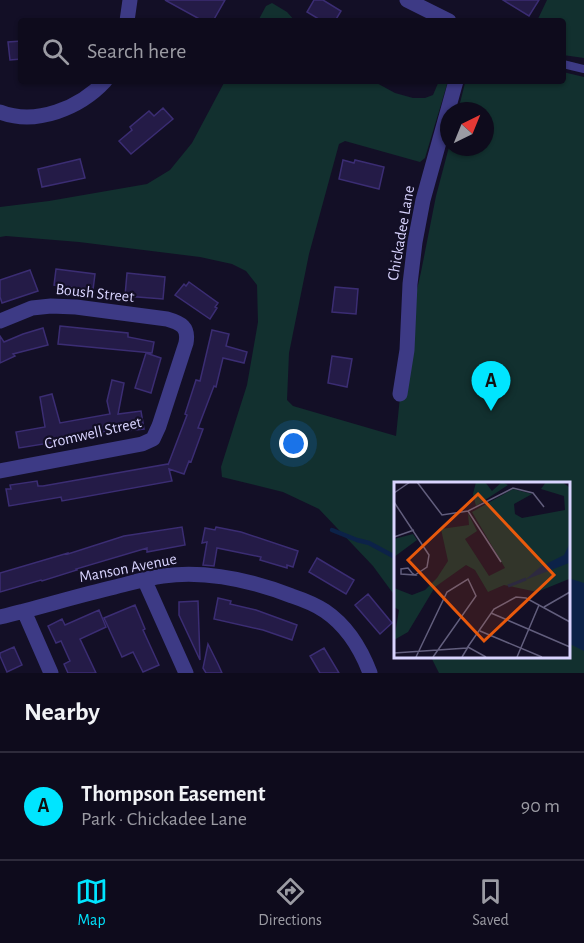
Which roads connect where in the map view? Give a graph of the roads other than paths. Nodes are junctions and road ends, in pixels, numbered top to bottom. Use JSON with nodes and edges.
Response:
{"nodes":[{"id":1,"x":130,"y":0,"type":"edge"},
{"id":2,"x":407,"y":0,"type":"edge"},
{"id":3,"x":127,"y":18,"type":"edge"},
{"id":4,"x":443,"y":18,"type":"edge"},
{"id":5,"x":566,"y":65,"type":"edge"},
{"id":6,"x":584,"y":69,"type":"edge"},
{"id":7,"x":102,"y":84,"type":"edge"},
{"id":8,"x":455,"y":84,"type":"edge"},
{"id":9,"x":0,"y":111,"type":"edge"},
{"id":10,"x":0,"y":321,"type":"edge"},
{"id":11,"x":186,"y":330,"type":"joint"},
{"id":12,"x":400,"y":394,"type":"dead end"},
{"id":13,"x":0,"y":471,"type":"edge"},
{"id":14,"x":144,"y":579,"type":"junction"},
{"id":15,"x":24,"y":611,"type":"junction"},
{"id":16,"x":0,"y":617,"type":"edge"},
{"id":17,"x":51,"y":673,"type":"edge"},
{"id":18,"x":186,"y":673,"type":"edge"},
{"id":19,"x":370,"y":673,"type":"edge"}],
"edges":[{"from":1,"to":3,"type":"street"},
{"from":2,"to":4,"type":"street"},
{"from":5,"to":6,"type":"lane"},
{"from":7,"to":9,"type":"street"},
{"from":8,"to":12,"type":"street","name":"Chickadee Lane"},
{"from":10,"to":11,"type":"street","name":"Boush Street"},
{"from":11,"to":13,"type":"street","name":"Cromwell Street"},
{"from":14,"to":15,"type":"street","name":"Manson Avenue"},
{"from":14,"to":18,"type":"street"},
{"from":14,"to":19,"type":"street","name":"Manson Avenue"},
{"from":15,"to":16,"type":"street","name":"Manson Avenue"},
{"from":15,"to":17,"type":"street"}]}
